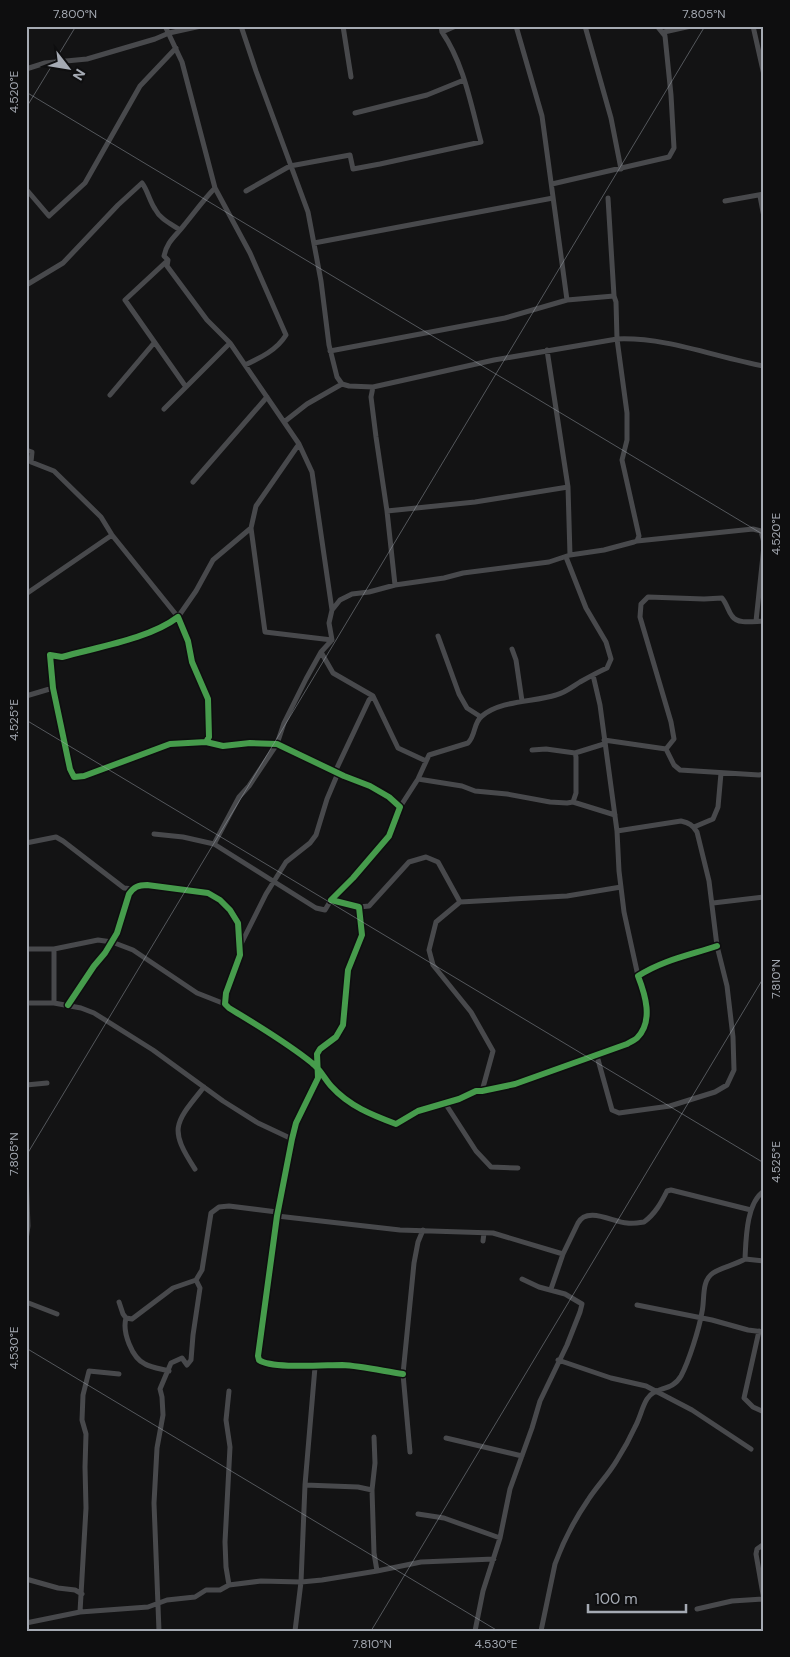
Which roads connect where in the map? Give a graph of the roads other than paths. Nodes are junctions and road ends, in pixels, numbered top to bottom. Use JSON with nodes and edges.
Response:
{"nodes":[{"id":1,"x":164,"y":26,"type":"edge"},
{"id":2,"x":201,"y":26,"type":"edge"},
{"id":3,"x":241,"y":26,"type":"edge"},
{"id":4,"x":343,"y":26,"type":"edge"},
{"id":5,"x":456,"y":26,"type":"edge"},
{"id":6,"x":516,"y":26,"type":"edge"},
{"id":7,"x":585,"y":26,"type":"edge"},
{"id":8,"x":657,"y":26,"type":"edge"},
{"id":9,"x":691,"y":26,"type":"edge"},
{"id":10,"x":753,"y":26,"type":"edge"},
{"id":11,"x":441,"y":29,"type":"edge"},
{"id":12,"x":169,"y":33,"type":"junction"},
{"id":13,"x":665,"y":36,"type":"junction"},
{"id":14,"x":176,"y":48,"type":"junction"},
{"id":15,"x":26,"y":68,"type":"edge"},
{"id":16,"x":764,"y":75,"type":"edge"},
{"id":17,"x":351,"y":77,"type":"dead end"},
{"id":18,"x":464,"y":80,"type":"junction"},
{"id":19,"x":355,"y":113,"type":"dead end"},
{"id":20,"x":290,"y":166,"type":"junction"},
{"id":21,"x":621,"y":169,"type":"junction"},
{"id":22,"x":552,"y":184,"type":"junction"},
{"id":23,"x":215,"y":188,"type":"junction"},
{"id":24,"x":26,"y":189,"type":"edge"},
{"id":25,"x":246,"y":191,"type":"dead end"},
{"id":26,"x":762,"y":195,"type":"edge"},
{"id":27,"x":553,"y":198,"type":"junction"},
{"id":28,"x":608,"y":198,"type":"dead end"},
{"id":29,"x":725,"y":201,"type":"dead end"},
{"id":30,"x":764,"y":216,"type":"edge"},
{"id":31,"x":180,"y":230,"type":"junction"},
{"id":32,"x":314,"y":243,"type":"junction"},
{"id":33,"x":168,"y":260,"type":"junction"},
{"id":34,"x":28,"y":284,"type":"dead end"},
{"id":35,"x":614,"y":296,"type":"junction"},
{"id":36,"x":567,"y":300,"type":"junction"},
{"id":37,"x":617,"y":339,"type":"junction"},
{"id":38,"x":154,"y":343,"type":"junction"},
{"id":39,"x":230,"y":343,"type":"junction"},
{"id":40,"x":548,"y":350,"type":"junction"},
{"id":41,"x":330,"y":352,"type":"junction"},
{"id":42,"x":245,"y":365,"type":"junction"},
{"id":43,"x":764,"y":366,"type":"edge"},
{"id":44,"x":342,"y":384,"type":"junction"},
{"id":45,"x":186,"y":387,"type":"junction"},
{"id":46,"x":374,"y":387,"type":"junction"},
{"id":47,"x":110,"y":395,"type":"dead end"},
{"id":48,"x":266,"y":397,"type":"junction"},
{"id":49,"x":164,"y":410,"type":"dead end"},
{"id":50,"x":284,"y":422,"type":"junction"},
{"id":51,"x":299,"y":444,"type":"junction"},
{"id":52,"x":26,"y":450,"type":"edge"},
{"id":53,"x":193,"y":482,"type":"dead end"},
{"id":54,"x":568,"y":487,"type":"junction"},
{"id":55,"x":387,"y":511,"type":"junction"},
{"id":56,"x":251,"y":528,"type":"junction"},
{"id":57,"x":112,"y":535,"type":"junction"},
{"id":58,"x":637,"y":541,"type":"junction"},
{"id":59,"x":764,"y":545,"type":"edge"},
{"id":60,"x":568,"y":556,"type":"junction"},
{"id":61,"x":395,"y":585,"type":"junction"},
{"id":62,"x":26,"y":594,"type":"edge"},
{"id":63,"x":332,"y":610,"type":"junction"},
{"id":64,"x":178,"y":616,"type":"junction"},
{"id":65,"x":756,"y":621,"type":"junction"},
{"id":66,"x":764,"y":621,"type":"edge"},
{"id":67,"x":438,"y":636,"type":"dead end"},
{"id":68,"x":332,"y":640,"type":"junction"},
{"id":69,"x":512,"y":648,"type":"dead end"},
{"id":70,"x":321,"y":652,"type":"junction"},
{"id":71,"x":593,"y":675,"type":"junction"},
{"id":72,"x":53,"y":688,"type":"junction"},
{"id":73,"x":26,"y":696,"type":"edge"},
{"id":74,"x":373,"y":696,"type":"junction"},
{"id":75,"x":522,"y":701,"type":"junction"},
{"id":76,"x":481,"y":717,"type":"junction"},
{"id":77,"x":206,"y":742,"type":"junction"},
{"id":78,"x":604,"y":742,"type":"junction"},
{"id":79,"x":277,"y":744,"type":"junction"},
{"id":80,"x":666,"y":749,"type":"junction"},
{"id":81,"x":532,"y":750,"type":"dead end"},
{"id":82,"x":575,"y":753,"type":"junction"},
{"id":83,"x":426,"y":761,"type":"junction"},
{"id":84,"x":338,"y":773,"type":"junction"},
{"id":85,"x":721,"y":773,"type":"junction"},
{"id":86,"x":764,"y":774,"type":"edge"},
{"id":87,"x":418,"y":779,"type":"junction"},
{"id":88,"x":573,"y":802,"type":"junction"},
{"id":89,"x":400,"y":808,"type":"junction"},
{"id":90,"x":615,"y":815,"type":"junction"},
{"id":91,"x":694,"y":827,"type":"junction"},
{"id":92,"x":617,"y":831,"type":"junction"},
{"id":93,"x":154,"y":834,"type":"dead end"},
{"id":94,"x":26,"y":842,"type":"edge"},
{"id":95,"x":214,"y":844,"type":"junction"},
{"id":96,"x":274,"y":881,"type":"junction"},
{"id":97,"x":621,"y":887,"type":"junction"},
{"id":98,"x":133,"y":889,"type":"junction"},
{"id":99,"x":764,"y":897,"type":"edge"},
{"id":100,"x":331,"y":900,"type":"junction"},
{"id":101,"x":460,"y":902,"type":"junction"},
{"id":102,"x":713,"y":903,"type":"junction"},
{"id":103,"x":359,"y":907,"type":"junction"},
{"id":104,"x":112,"y":942,"type":"junction"},
{"id":105,"x":240,"y":944,"type":"junction"},
{"id":106,"x":717,"y":946,"type":"junction"},
{"id":107,"x":26,"y":949,"type":"edge"},
{"id":108,"x":54,"y":949,"type":"junction"},
{"id":109,"x":638,"y":976,"type":"junction"},
{"id":110,"x":26,"y":1003,"type":"edge"},
{"id":111,"x":54,"y":1003,"type":"junction"},
{"id":112,"x":225,"y":1004,"type":"junction"},
{"id":113,"x":68,"y":1005,"type":"junction"},
{"id":114,"x":597,"y":1056,"type":"junction"},
{"id":115,"x":318,"y":1068,"type":"junction"},
{"id":116,"x":47,"y":1083,"type":"dead end"},
{"id":117,"x":26,"y":1085,"type":"edge"},
{"id":118,"x":204,"y":1087,"type":"junction"},
{"id":119,"x":482,"y":1091,"type":"junction"},
{"id":120,"x":445,"y":1103,"type":"junction"},
{"id":121,"x":292,"y":1138,"type":"junction"},
{"id":122,"x":518,"y":1168,"type":"dead end"},
{"id":123,"x":195,"y":1169,"type":"dead end"},
{"id":124,"x":26,"y":1172,"type":"edge"},
{"id":125,"x":764,"y":1192,"type":"edge"},
{"id":126,"x":751,"y":1210,"type":"junction"},
{"id":127,"x":277,"y":1214,"type":"junction"},
{"id":128,"x":423,"y":1230,"type":"junction"},
{"id":129,"x":484,"y":1233,"type":"junction"},
{"id":130,"x":26,"y":1240,"type":"edge"},
{"id":131,"x":484,"y":1241,"type":"dead end"},
{"id":132,"x":563,"y":1254,"type":"junction"},
{"id":133,"x":745,"y":1259,"type":"junction"},
{"id":134,"x":764,"y":1261,"type":"edge"},
{"id":135,"x":522,"y":1279,"type":"dead end"},
{"id":136,"x":196,"y":1280,"type":"junction"},
{"id":137,"x":551,"y":1289,"type":"junction"},
{"id":138,"x":26,"y":1302,"type":"edge"},
{"id":139,"x":119,"y":1302,"type":"dead end"},
{"id":140,"x":637,"y":1305,"type":"dead end"},
{"id":141,"x":57,"y":1314,"type":"dead end"},
{"id":142,"x":126,"y":1318,"type":"junction"},
{"id":143,"x":700,"y":1318,"type":"junction"},
{"id":144,"x":762,"y":1332,"type":"edge"},
{"id":145,"x":558,"y":1360,"type":"junction"},
{"id":146,"x":315,"y":1367,"type":"junction"},
{"id":147,"x":169,"y":1371,"type":"junction"},
{"id":148,"x":119,"y":1374,"type":"dead end"},
{"id":149,"x":403,"y":1374,"type":"junction"},
{"id":150,"x":229,"y":1391,"type":"dead end"},
{"id":151,"x":656,"y":1391,"type":"junction"},
{"id":152,"x":764,"y":1412,"type":"edge"},
{"id":153,"x":374,"y":1437,"type":"dead end"},
{"id":154,"x":446,"y":1438,"type":"dead end"},
{"id":155,"x":751,"y":1449,"type":"dead end"},
{"id":156,"x":410,"y":1452,"type":"dead end"},
{"id":157,"x":522,"y":1456,"type":"junction"},
{"id":158,"x":306,"y":1485,"type":"junction"},
{"id":159,"x":372,"y":1490,"type":"junction"},
{"id":160,"x":418,"y":1514,"type":"dead end"},
{"id":161,"x":500,"y":1538,"type":"junction"},
{"id":162,"x":764,"y":1544,"type":"edge"},
{"id":163,"x":494,"y":1560,"type":"junction"},
{"id":164,"x":376,"y":1571,"type":"junction"},
{"id":165,"x":26,"y":1579,"type":"edge"},
{"id":166,"x":301,"y":1582,"type":"junction"},
{"id":167,"x":229,"y":1586,"type":"junction"},
{"id":168,"x":82,"y":1594,"type":"junction"},
{"id":169,"x":764,"y":1600,"type":"edge"},
{"id":170,"x":158,"y":1604,"type":"junction"},
{"id":171,"x":697,"y":1609,"type":"dead end"},
{"id":172,"x":80,"y":1612,"type":"junction"},
{"id":173,"x":26,"y":1623,"type":"edge"},
{"id":174,"x":159,"y":1631,"type":"edge"},
{"id":175,"x":295,"y":1631,"type":"edge"},
{"id":176,"x":475,"y":1631,"type":"edge"},
{"id":177,"x":541,"y":1631,"type":"edge"}],
"edges":[{"from":1,"to":12,"type":"street"},
{"from":2,"to":12,"type":"street"},
{"from":3,"to":20,"type":"street"},
{"from":4,"to":17,"type":"street"},
{"from":5,"to":11,"type":"street"},
{"from":6,"to":22,"type":"street"},
{"from":7,"to":21,"type":"street"},
{"from":8,"to":13,"type":"street"},
{"from":9,"to":13,"type":"street"},
{"from":10,"to":16,"type":"street"},
{"from":11,"to":18,"type":"street"},
{"from":12,"to":14,"type":"street"},
{"from":12,"to":15,"type":"street"},
{"from":13,"to":21,"type":"street"},
{"from":14,"to":23,"type":"street"},
{"from":14,"to":24,"type":"street"},
{"from":18,"to":19,"type":"street"},
{"from":18,"to":20,"type":"street"},
{"from":20,"to":25,"type":"street"},
{"from":20,"to":32,"type":"street"},
{"from":21,"to":22,"type":"street"},
{"from":22,"to":27,"type":"street"},
{"from":23,"to":31,"type":"street"},
{"from":23,"to":42,"type":"street"},
{"from":26,"to":29,"type":"street"},
{"from":26,"to":30,"type":"street"},
{"from":27,"to":32,"type":"street"},
{"from":27,"to":36,"type":"street"},
{"from":28,"to":35,"type":"street"},
{"from":31,"to":33,"type":"street"},
{"from":31,"to":34,"type":"street"},
{"from":32,"to":41,"type":"street"},
{"from":33,"to":38,"type":"street"},
{"from":33,"to":39,"type":"street"},
{"from":35,"to":36,"type":"street"},
{"from":35,"to":37,"type":"street"},
{"from":36,"to":41,"type":"street"},
{"from":37,"to":40,"type":"street"},
{"from":37,"to":43,"type":"street"},
{"from":37,"to":58,"type":"street"},
{"from":38,"to":45,"type":"street"},
{"from":38,"to":47,"type":"street"},
{"from":39,"to":42,"type":"street"},
{"from":39,"to":45,"type":"street"},
{"from":40,"to":46,"type":"street"},
{"from":40,"to":54,"type":"street"},
{"from":41,"to":44,"type":"street"},
{"from":42,"to":48,"type":"street"},
{"from":44,"to":46,"type":"street"},
{"from":44,"to":50,"type":"street"},
{"from":45,"to":49,"type":"street"},
{"from":46,"to":55,"type":"street"},
{"from":48,"to":50,"type":"street"},
{"from":48,"to":53,"type":"street"},
{"from":50,"to":51,"type":"street"},
{"from":51,"to":56,"type":"street"},
{"from":51,"to":63,"type":"street"},
{"from":52,"to":57,"type":"street"},
{"from":54,"to":55,"type":"street"},
{"from":54,"to":60,"type":"street"},
{"from":55,"to":61,"type":"street"},
{"from":56,"to":64,"type":"street"},
{"from":56,"to":68,"type":"street"},
{"from":57,"to":62,"type":"street"},
{"from":57,"to":64,"type":"street"},
{"from":58,"to":59,"type":"street"},
{"from":58,"to":60,"type":"street"},
{"from":59,"to":65,"type":"street"},
{"from":60,"to":61,"type":"street"},
{"from":60,"to":71,"type":"street"},
{"from":61,"to":63,"type":"street"},
{"from":63,"to":68,"type":"street"},
{"from":64,"to":72,"type":"street"},
{"from":64,"to":77,"type":"street"},
{"from":65,"to":66,"type":"street"},
{"from":65,"to":80,"type":"street"},
{"from":67,"to":76,"type":"street"},
{"from":68,"to":70,"type":"street"},
{"from":69,"to":75,"type":"street"},
{"from":70,"to":74,"type":"street"},
{"from":70,"to":79,"type":"street"},
{"from":71,"to":75,"type":"street"},
{"from":71,"to":78,"type":"street"},
{"from":72,"to":73,"type":"street"},
{"from":72,"to":77,"type":"street"},
{"from":74,"to":83,"type":"street"},
{"from":74,"to":84,"type":"street"},
{"from":75,"to":76,"type":"street"},
{"from":76,"to":83,"type":"street"},
{"from":77,"to":79,"type":"street"},
{"from":78,"to":80,"type":"street"},
{"from":78,"to":82,"type":"street"},
{"from":78,"to":90,"type":"street"},
{"from":79,"to":84,"type":"street"},
{"from":79,"to":95,"type":"street"},
{"from":80,"to":85,"type":"street"},
{"from":81,"to":82,"type":"street"},
{"from":82,"to":88,"type":"street"},
{"from":83,"to":87,"type":"street"},
{"from":84,"to":89,"type":"street"},
{"from":84,"to":96,"type":"street"},
{"from":85,"to":86,"type":"street"},
{"from":85,"to":91,"type":"street"},
{"from":87,"to":88,"type":"street"},
{"from":87,"to":89,"type":"street"},
{"from":88,"to":90,"type":"street"},
{"from":89,"to":100,"type":"street"},
{"from":90,"to":92,"type":"street"},
{"from":91,"to":92,"type":"street"},
{"from":91,"to":102,"type":"street"},
{"from":92,"to":97,"type":"street"},
{"from":93,"to":95,"type":"street"},
{"from":94,"to":98,"type":"street"},
{"from":95,"to":96,"type":"street"},
{"from":96,"to":100,"type":"street"},
{"from":96,"to":105,"type":"street"},
{"from":97,"to":101,"type":"street"},
{"from":97,"to":109,"type":"street"},
{"from":98,"to":104,"type":"street"},
{"from":98,"to":105,"type":"street"},
{"from":99,"to":102,"type":"street"},
{"from":100,"to":103,"type":"street"},
{"from":101,"to":103,"type":"street"},
{"from":101,"to":119,"type":"street"},
{"from":102,"to":106,"type":"street"},
{"from":103,"to":115,"type":"street"},
{"from":104,"to":108,"type":"street"},
{"from":104,"to":112,"type":"street"},
{"from":104,"to":113,"type":"street"},
{"from":105,"to":112,"type":"street"},
{"from":106,"to":109,"type":"street"},
{"from":106,"to":114,"type":"street"},
{"from":107,"to":108,"type":"street"},
{"from":108,"to":111,"type":"street"},
{"from":109,"to":114,"type":"street"},
{"from":110,"to":111,"type":"street"},
{"from":111,"to":113,"type":"street"},
{"from":112,"to":115,"type":"street"},
{"from":113,"to":118,"type":"street"},
{"from":114,"to":119,"type":"street"},
{"from":115,"to":120,"type":"street"},
{"from":115,"to":121,"type":"street"},
{"from":116,"to":117,"type":"street"},
{"from":118,"to":121,"type":"street"},
{"from":118,"to":123,"type":"street"},
{"from":119,"to":120,"type":"street"},
{"from":120,"to":122,"type":"street"},
{"from":121,"to":127,"type":"street"},
{"from":124,"to":130,"type":"street"},
{"from":125,"to":126,"type":"street"},
{"from":126,"to":132,"type":"street"},
{"from":126,"to":133,"type":"street"},
{"from":127,"to":128,"type":"street"},
{"from":127,"to":136,"type":"street"},
{"from":127,"to":146,"type":"street"},
{"from":128,"to":129,"type":"street"},
{"from":128,"to":149,"type":"street"},
{"from":129,"to":131,"type":"street"},
{"from":129,"to":132,"type":"street"},
{"from":132,"to":137,"type":"street"},
{"from":133,"to":134,"type":"street"},
{"from":133,"to":143,"type":"street"},
{"from":135,"to":137,"type":"street"},
{"from":136,"to":142,"type":"street"},
{"from":136,"to":147,"type":"street"},
{"from":137,"to":145,"type":"street"},
{"from":138,"to":141,"type":"street"},
{"from":139,"to":142,"type":"street"},
{"from":140,"to":143,"type":"street"},
{"from":142,"to":147,"type":"street"},
{"from":143,"to":144,"type":"street"},
{"from":143,"to":151,"type":"street"},
{"from":144,"to":152,"type":"street"},
{"from":145,"to":151,"type":"street"},
{"from":145,"to":157,"type":"street"},
{"from":146,"to":149,"type":"street"},
{"from":146,"to":158,"type":"street"},
{"from":147,"to":170,"type":"street"},
{"from":148,"to":168,"type":"street"},
{"from":149,"to":156,"type":"street"},
{"from":150,"to":167,"type":"street"},
{"from":151,"to":155,"type":"street"},
{"from":151,"to":177,"type":"street"},
{"from":153,"to":159,"type":"street"},
{"from":154,"to":157,"type":"street"},
{"from":157,"to":161,"type":"street"},
{"from":158,"to":159,"type":"street"},
{"from":158,"to":166,"type":"street"},
{"from":159,"to":164,"type":"street"},
{"from":160,"to":161,"type":"street"},
{"from":161,"to":163,"type":"street"},
{"from":162,"to":169,"type":"street"},
{"from":163,"to":164,"type":"street"},
{"from":163,"to":176,"type":"street"},
{"from":164,"to":166,"type":"street"},
{"from":165,"to":168,"type":"street"},
{"from":166,"to":167,"type":"street"},
{"from":166,"to":175,"type":"street"},
{"from":167,"to":170,"type":"street"},
{"from":168,"to":172,"type":"street"},
{"from":169,"to":171,"type":"street"},
{"from":170,"to":172,"type":"street"},
{"from":170,"to":174,"type":"street"},
{"from":172,"to":173,"type":"street"}]}
